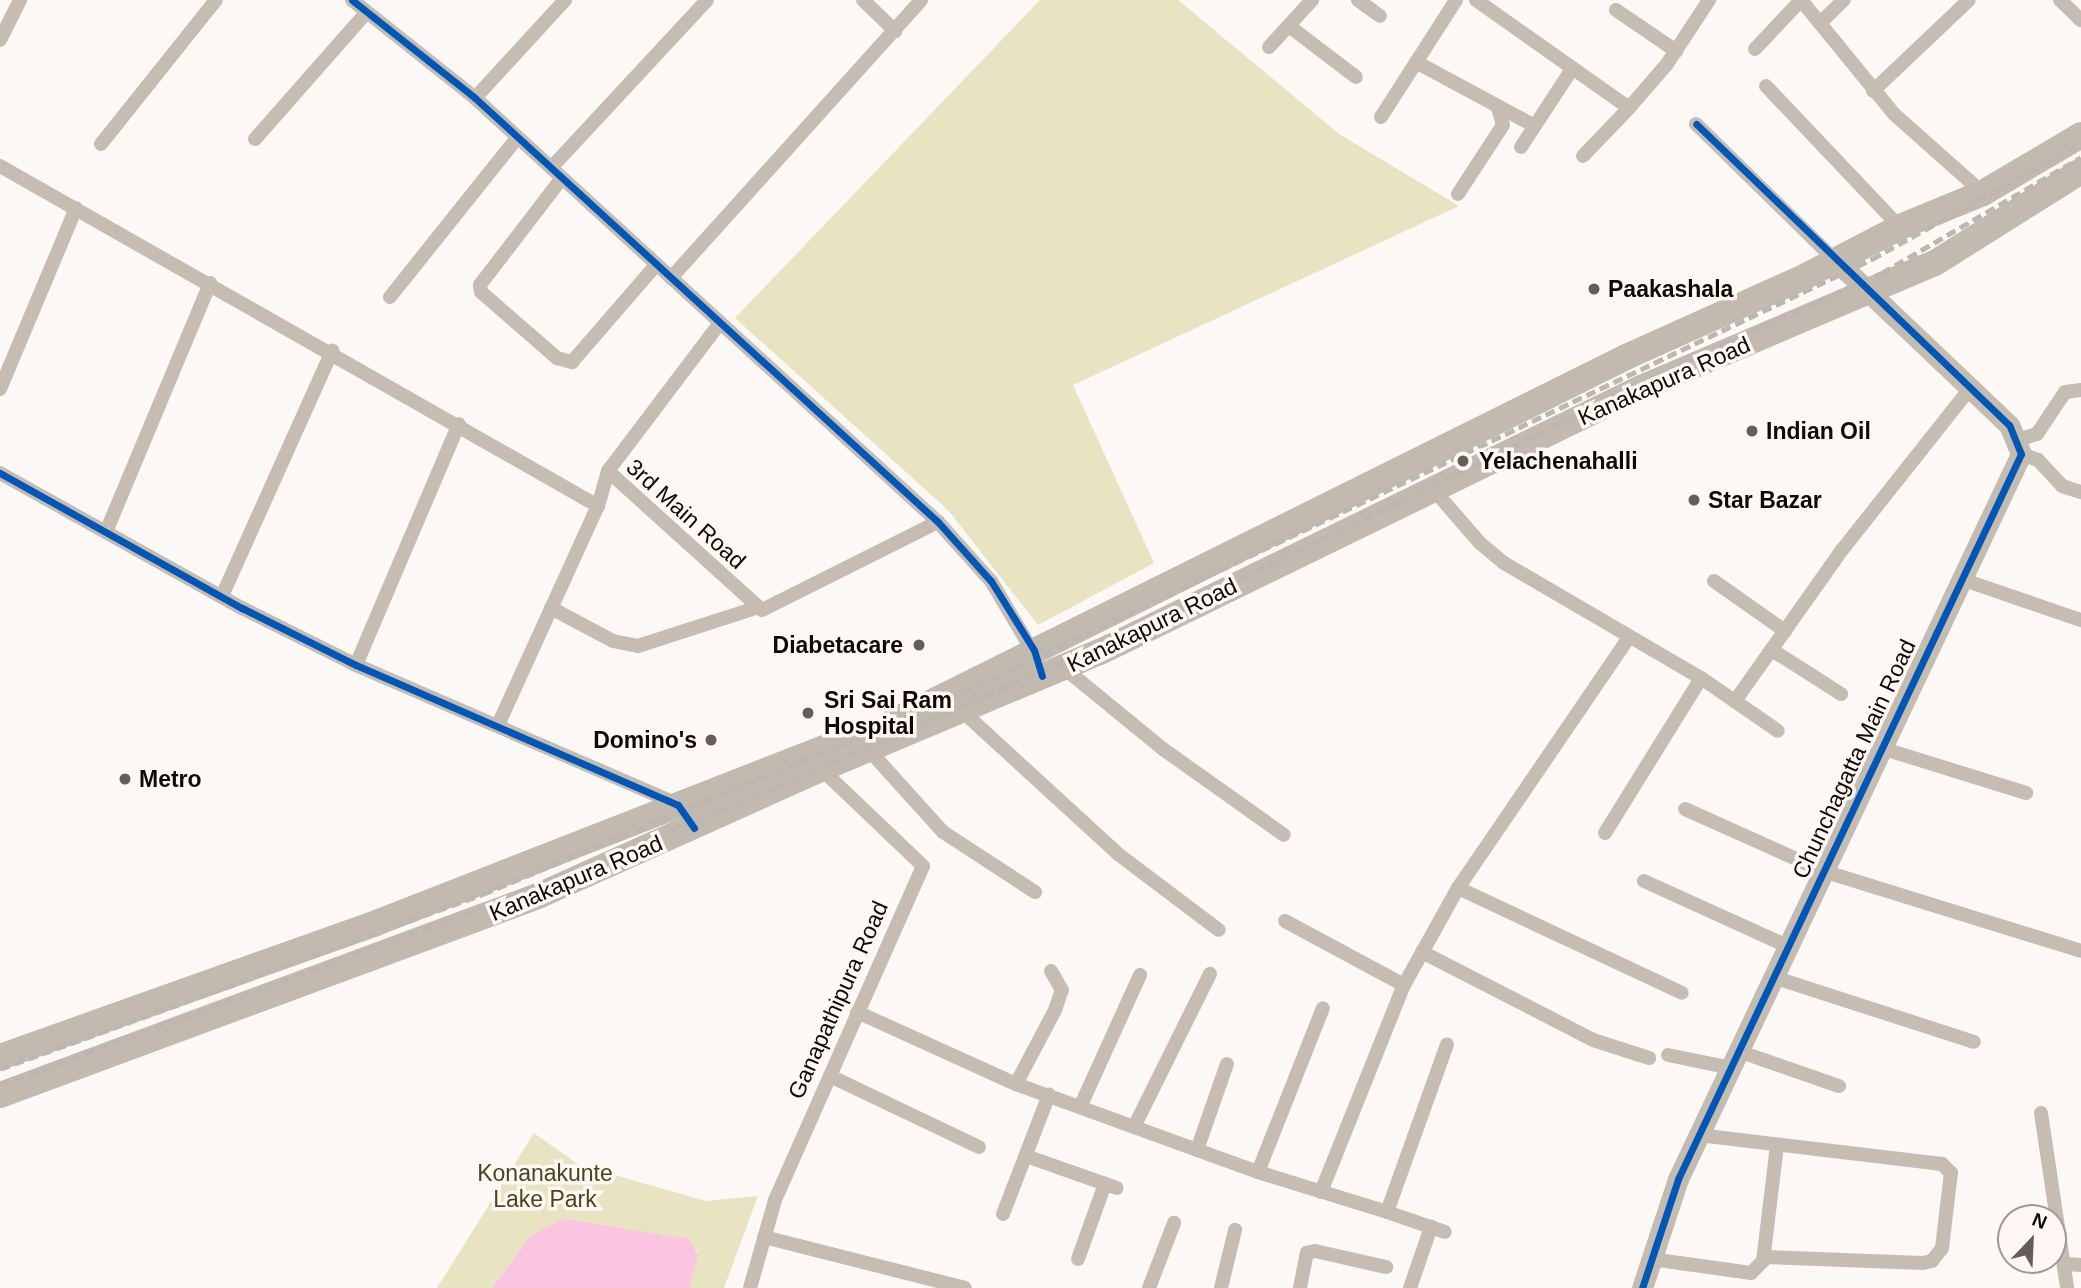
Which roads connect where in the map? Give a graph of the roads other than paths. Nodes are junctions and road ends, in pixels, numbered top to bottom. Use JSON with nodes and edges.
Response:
{"nodes":[{"id":1,"x":20,"y":0,"type":"edge"},
{"id":2,"x":216,"y":0,"type":"edge"},
{"id":3,"x":352,"y":0,"type":"edge"},
{"id":4,"x":565,"y":0,"type":"edge"},
{"id":5,"x":707,"y":0,"type":"edge"},
{"id":6,"x":863,"y":0,"type":"edge"},
{"id":7,"x":921,"y":0,"type":"edge"},
{"id":8,"x":1312,"y":0,"type":"edge"},
{"id":9,"x":1358,"y":0,"type":"edge"},
{"id":10,"x":1456,"y":0,"type":"edge"},
{"id":11,"x":1476,"y":0,"type":"edge"},
{"id":12,"x":1709,"y":0,"type":"edge"},
{"id":13,"x":1844,"y":0,"type":"edge"},
{"id":14,"x":1969,"y":0,"type":"edge"},
{"id":15,"x":2060,"y":0,"type":"edge"},
{"id":16,"x":1616,"y":10,"type":"dead end"},
{"id":17,"x":367,"y":12,"type":"junction"},
{"id":18,"x":1380,"y":16,"type":"dead end"},
{"id":19,"x":2081,"y":20,"type":"edge"},
{"id":20,"x":1820,"y":23,"type":"junction"},
{"id":21,"x":1289,"y":26,"type":"junction"},
{"id":22,"x":895,"y":31,"type":"junction"},
{"id":23,"x":0,"y":40,"type":"edge"},
{"id":24,"x":1269,"y":47,"type":"dead end"},
{"id":25,"x":1755,"y":49,"type":"dead end"},
{"id":26,"x":1676,"y":51,"type":"junction"},
{"id":27,"x":1416,"y":62,"type":"junction"},
{"id":28,"x":1572,"y":69,"type":"junction"},
{"id":29,"x":1356,"y":77,"type":"dead end"},
{"id":30,"x":1766,"y":86,"type":"dead end"},
{"id":31,"x":1873,"y":91,"type":"junction"},
{"id":32,"x":475,"y":98,"type":"junction"},
{"id":33,"x":1498,"y":107,"type":"junction"},
{"id":34,"x":1629,"y":108,"type":"junction"},
{"id":35,"x":1381,"y":117,"type":"dead end"},
{"id":36,"x":1696,"y":124,"type":"dead end"},
{"id":37,"x":1535,"y":126,"type":"junction"},
{"id":38,"x":2081,"y":135,"type":"edge"},
{"id":39,"x":255,"y":139,"type":"dead end"},
{"id":40,"x":516,"y":139,"type":"junction"},
{"id":41,"x":102,"y":144,"type":"dead end"},
{"id":42,"x":1521,"y":147,"type":"dead end"},
{"id":43,"x":1583,"y":156,"type":"dead end"},
{"id":44,"x":0,"y":166,"type":"edge"},
{"id":45,"x":551,"y":168,"type":"junction"},
{"id":46,"x":2081,"y":172,"type":"edge"},
{"id":47,"x":562,"y":178,"type":"junction"},
{"id":48,"x":1983,"y":193,"type":"junction"},
{"id":49,"x":1458,"y":194,"type":"dead end"},
{"id":50,"x":76,"y":208,"type":"junction"},
{"id":51,"x":1900,"y":227,"type":"junction"},
{"id":52,"x":1835,"y":260,"type":"junction"},
{"id":53,"x":656,"y":265,"type":"junction"},
{"id":54,"x":671,"y":278,"type":"junction"},
{"id":55,"x":210,"y":283,"type":"junction"},
{"id":56,"x":1870,"y":293,"type":"junction"},
{"id":57,"x":390,"y":297,"type":"dead end"},
{"id":58,"x":720,"y":323,"type":"junction"},
{"id":59,"x":332,"y":351,"type":"junction"},
{"id":60,"x":0,"y":389,"type":"edge"},
{"id":61,"x":1969,"y":390,"type":"junction"},
{"id":62,"x":2081,"y":390,"type":"edge"},
{"id":63,"x":459,"y":424,"type":"junction"},
{"id":64,"x":2019,"y":447,"type":"junction"},
{"id":65,"x":608,"y":471,"type":"junction"},
{"id":66,"x":0,"y":473,"type":"edge"},
{"id":67,"x":1433,"y":489,"type":"junction"},
{"id":68,"x":2081,"y":492,"type":"edge"},
{"id":69,"x":598,"y":506,"type":"junction"},
{"id":70,"x":938,"y":522,"type":"junction"},
{"id":71,"x":106,"y":532,"type":"junction"},
{"id":72,"x":1961,"y":579,"type":"junction"},
{"id":73,"x":1714,"y":580,"type":"dead end"},
{"id":74,"x":222,"y":596,"type":"junction"},
{"id":75,"x":551,"y":608,"type":"junction"},
{"id":76,"x":756,"y":608,"type":"junction"},
{"id":77,"x":2081,"y":620,"type":"edge"},
{"id":78,"x":1785,"y":631,"type":"junction"},
{"id":79,"x":1629,"y":637,"type":"junction"},
{"id":80,"x":1034,"y":650,"type":"junction"},
{"id":81,"x":1772,"y":650,"type":"junction"},
{"id":82,"x":356,"y":665,"type":"junction"},
{"id":83,"x":1053,"y":672,"type":"junction"},
{"id":84,"x":1701,"y":678,"type":"junction"},
{"id":85,"x":1841,"y":694,"type":"dead end"},
{"id":86,"x":1735,"y":701,"type":"junction"},
{"id":87,"x":961,"y":710,"type":"junction"},
{"id":88,"x":498,"y":725,"type":"junction"},
{"id":89,"x":1778,"y":732,"type":"dead end"},
{"id":90,"x":869,"y":748,"type":"junction"},
{"id":91,"x":1881,"y":748,"type":"junction"},
{"id":92,"x":821,"y":769,"type":"junction"},
{"id":93,"x":2025,"y":793,"type":"dead end"},
{"id":94,"x":678,"y":805,"type":"junction"},
{"id":95,"x":1685,"y":808,"type":"dead end"},
{"id":96,"x":694,"y":828,"type":"junction"},
{"id":97,"x":1605,"y":833,"type":"dead end"},
{"id":98,"x":1284,"y":835,"type":"dead end"},
{"id":99,"x":1823,"y":871,"type":"junction"},
{"id":100,"x":1644,"y":881,"type":"dead end"},
{"id":101,"x":1458,"y":887,"type":"junction"},
{"id":102,"x":1035,"y":892,"type":"dead end"},
{"id":103,"x":1285,"y":920,"type":"dead end"},
{"id":104,"x":1219,"y":930,"type":"dead end"},
{"id":105,"x":1787,"y":946,"type":"junction"},
{"id":106,"x":2081,"y":951,"type":"edge"},
{"id":107,"x":1422,"y":952,"type":"junction"},
{"id":108,"x":1051,"y":971,"type":"dead end"},
{"id":109,"x":1210,"y":974,"type":"dead end"},
{"id":110,"x":1140,"y":975,"type":"dead end"},
{"id":111,"x":1773,"y":977,"type":"junction"},
{"id":112,"x":1404,"y":985,"type":"junction"},
{"id":113,"x":1682,"y":993,"type":"dead end"},
{"id":114,"x":1323,"y":1008,"type":"dead end"},
{"id":115,"x":857,"y":1012,"type":"junction"},
{"id":116,"x":1974,"y":1042,"type":"dead end"},
{"id":117,"x":1447,"y":1044,"type":"dead end"},
{"id":118,"x":1668,"y":1055,"type":"dead end"},
{"id":119,"x":0,"y":1057,"type":"edge"},
{"id":120,"x":1649,"y":1058,"type":"dead end"},
{"id":121,"x":1734,"y":1059,"type":"junction"},
{"id":122,"x":1227,"y":1064,"type":"dead end"},
{"id":123,"x":830,"y":1076,"type":"junction"},
{"id":124,"x":1016,"y":1084,"type":"junction"},
{"id":125,"x":1839,"y":1086,"type":"dead end"},
{"id":126,"x":0,"y":1095,"type":"edge"},
{"id":127,"x":1049,"y":1095,"type":"junction"},
{"id":128,"x":1081,"y":1105,"type":"junction"},
{"id":129,"x":2041,"y":1113,"type":"dead end"},
{"id":130,"x":1134,"y":1127,"type":"junction"},
{"id":131,"x":1699,"y":1135,"type":"junction"},
{"id":132,"x":1777,"y":1145,"type":"junction"},
{"id":133,"x":979,"y":1147,"type":"dead end"},
{"id":134,"x":1197,"y":1150,"type":"junction"},
{"id":135,"x":1026,"y":1156,"type":"junction"},
{"id":136,"x":1258,"y":1172,"type":"junction"},
{"id":137,"x":1321,"y":1192,"type":"junction"},
{"id":138,"x":2055,"y":1204,"type":"edge"},
{"id":139,"x":1387,"y":1212,"type":"junction"},
{"id":140,"x":1003,"y":1214,"type":"dead end"},
{"id":141,"x":1174,"y":1223,"type":"dead end"},
{"id":142,"x":1235,"y":1230,"type":"dead end"},
{"id":143,"x":764,"y":1237,"type":"junction"},
{"id":144,"x":1078,"y":1259,"type":"dead end"},
{"id":145,"x":1651,"y":1259,"type":"junction"},
{"id":146,"x":1763,"y":1261,"type":"junction"},
{"id":147,"x":1386,"y":1267,"type":"dead end"},
{"id":148,"x":750,"y":1288,"type":"edge"},
{"id":149,"x":965,"y":1288,"type":"edge"},
{"id":150,"x":1149,"y":1288,"type":"edge"},
{"id":151,"x":1221,"y":1288,"type":"edge"},
{"id":152,"x":1300,"y":1288,"type":"edge"},
{"id":153,"x":1410,"y":1288,"type":"edge"},
{"id":154,"x":1642,"y":1288,"type":"edge"}],
"edges":[{"from":1,"to":23,"type":"street"},
{"from":2,"to":41,"type":"street"},
{"from":3,"to":17,"type":"street"},
{"from":4,"to":32,"type":"street"},
{"from":5,"to":45,"type":"street"},
{"from":6,"to":22,"type":"street"},
{"from":7,"to":22,"type":"street"},
{"from":8,"to":21,"type":"street"},
{"from":9,"to":18,"type":"street"},
{"from":10,"to":27,"type":"street"},
{"from":11,"to":28,"type":"street"},
{"from":12,"to":26,"type":"street"},
{"from":13,"to":20,"type":"street"},
{"from":14,"to":31,"type":"street"},
{"from":15,"to":19,"type":"street"},
{"from":16,"to":26,"type":"street"},
{"from":17,"to":32,"type":"street"},
{"from":17,"to":39,"type":"street"},
{"from":20,"to":25,"type":"street"},
{"from":20,"to":31,"type":"street"},
{"from":21,"to":24,"type":"street"},
{"from":21,"to":29,"type":"street"},
{"from":22,"to":54,"type":"street"},
{"from":26,"to":34,"type":"street"},
{"from":27,"to":33,"type":"street"},
{"from":27,"to":35,"type":"street"},
{"from":28,"to":34,"type":"street"},
{"from":28,"to":37,"type":"street"},
{"from":30,"to":51,"type":"street"},
{"from":31,"to":48,"type":"street"},
{"from":32,"to":40,"type":"street"},
{"from":33,"to":37,"type":"street"},
{"from":33,"to":49,"type":"street"},
{"from":34,"to":43,"type":"street"},
{"from":36,"to":52,"type":"street"},
{"from":37,"to":42,"type":"street"},
{"from":38,"to":48,"type":"highway","name":"Kanakapura Road"},
{"from":40,"to":45,"type":"street"},
{"from":40,"to":57,"type":"street"},
{"from":44,"to":50,"type":"street"},
{"from":45,"to":47,"type":"street"},
{"from":46,"to":56,"type":"highway","name":"Kanakapura Road"},
{"from":47,"to":53,"type":"street"},
{"from":47,"to":53,"type":"street"},
{"from":48,"to":51,"type":"highway","name":"Kanakapura Road"},
{"from":50,"to":55,"type":"street"},
{"from":50,"to":60,"type":"street"},
{"from":51,"to":52,"type":"highway","name":"Kanakapura Road"},
{"from":52,"to":56,"type":"street"},
{"from":52,"to":80,"type":"highway","name":"Kanakapura Road"},
{"from":53,"to":54,"type":"street"},
{"from":54,"to":58,"type":"street"},
{"from":55,"to":59,"type":"street"},
{"from":55,"to":71,"type":"street"},
{"from":56,"to":61,"type":"street"},
{"from":56,"to":67,"type":"highway","name":"Kanakapura Road"},
{"from":58,"to":65,"type":"street"},
{"from":58,"to":70,"type":"street"},
{"from":59,"to":63,"type":"street"},
{"from":59,"to":74,"type":"street"},
{"from":61,"to":64,"type":"street"},
{"from":61,"to":78,"type":"street"},
{"from":62,"to":64,"type":"street"},
{"from":63,"to":69,"type":"street"},
{"from":63,"to":82,"type":"street"},
{"from":64,"to":68,"type":"street"},
{"from":64,"to":72,"type":"street","name":"Chunchagatta Main Road"},
{"from":65,"to":69,"type":"street","name":"3rd Main Road"},
{"from":65,"to":76,"type":"street","name":"3rd Main Road"},
{"from":66,"to":71,"type":"street"},
{"from":67,"to":79,"type":"street"},
{"from":67,"to":83,"type":"highway","name":"Kanakapura Road"},
{"from":69,"to":75,"type":"street","name":"3rd Main Road"},
{"from":70,"to":76,"type":"street"},
{"from":70,"to":80,"type":"street"},
{"from":71,"to":74,"type":"street"},
{"from":72,"to":77,"type":"street"},
{"from":72,"to":91,"type":"street","name":"Chunchagatta Main Road"},
{"from":73,"to":78,"type":"street"},
{"from":74,"to":82,"type":"street"},
{"from":75,"to":76,"type":"street"},
{"from":75,"to":88,"type":"street","name":"3rd Main Road"},
{"from":78,"to":81,"type":"street"},
{"from":79,"to":84,"type":"street"},
{"from":79,"to":101,"type":"street"},
{"from":80,"to":83,"type":"street"},
{"from":80,"to":94,"type":"highway","name":"Kanakapura Road"},
{"from":81,"to":85,"type":"street"},
{"from":81,"to":86,"type":"street"},
{"from":82,"to":88,"type":"street"},
{"from":83,"to":87,"type":"highway","name":"Kanakapura Road"},
{"from":83,"to":98,"type":"street"},
{"from":84,"to":86,"type":"street"},
{"from":84,"to":97,"type":"street"},
{"from":86,"to":89,"type":"street"},
{"from":87,"to":90,"type":"highway","name":"Kanakapura Road"},
{"from":87,"to":104,"type":"street"},
{"from":88,"to":94,"type":"street"},
{"from":90,"to":92,"type":"highway","name":"Kanakapura Road"},
{"from":90,"to":102,"type":"street"},
{"from":91,"to":93,"type":"street"},
{"from":91,"to":99,"type":"street","name":"Chunchagatta Main Road"},
{"from":92,"to":96,"type":"highway","name":"Kanakapura Road"},
{"from":92,"to":115,"type":"street","name":"Ganapathipura Road"},
{"from":94,"to":96,"type":"street"},
{"from":94,"to":119,"type":"highway","name":"Kanakapura Road"},
{"from":95,"to":99,"type":"street"},
{"from":96,"to":126,"type":"highway","name":"Kanakapura Road"},
{"from":99,"to":105,"type":"street","name":"Chunchagatta Main Road"},
{"from":99,"to":106,"type":"street"},
{"from":100,"to":105,"type":"street"},
{"from":101,"to":107,"type":"street"},
{"from":101,"to":113,"type":"street"},
{"from":103,"to":112,"type":"street"},
{"from":105,"to":111,"type":"street","name":"Chunchagatta Main Road"},
{"from":107,"to":112,"type":"street"},
{"from":107,"to":120,"type":"street"},
{"from":108,"to":124,"type":"street"},
{"from":109,"to":130,"type":"street"},
{"from":110,"to":128,"type":"street"},
{"from":111,"to":116,"type":"street"},
{"from":111,"to":121,"type":"street","name":"Chunchagatta Main Road"},
{"from":112,"to":137,"type":"street"},
{"from":114,"to":136,"type":"street"},
{"from":115,"to":123,"type":"street","name":"Ganapathipura Road"},
{"from":115,"to":124,"type":"street"},
{"from":117,"to":139,"type":"street"},
{"from":118,"to":121,"type":"street"},
{"from":121,"to":125,"type":"street"},
{"from":121,"to":131,"type":"street","name":"Chunchagatta Main Road"},
{"from":122,"to":134,"type":"street"},
{"from":123,"to":133,"type":"street"},
{"from":123,"to":143,"type":"street","name":"Ganapathipura Road"},
{"from":124,"to":127,"type":"street"},
{"from":127,"to":128,"type":"street"},
{"from":127,"to":135,"type":"street"},
{"from":128,"to":130,"type":"street"},
{"from":129,"to":138,"type":"street"},
{"from":130,"to":134,"type":"street"},
{"from":131,"to":132,"type":"street"},
{"from":131,"to":145,"type":"street","name":"Chunchagatta Main Road"},
{"from":132,"to":146,"type":"street"},
{"from":132,"to":146,"type":"street"},
{"from":134,"to":136,"type":"street"},
{"from":135,"to":140,"type":"street"},
{"from":135,"to":144,"type":"street"},
{"from":136,"to":137,"type":"street"},
{"from":137,"to":139,"type":"street"},
{"from":139,"to":153,"type":"street"},
{"from":141,"to":150,"type":"street"},
{"from":142,"to":151,"type":"street"},
{"from":143,"to":148,"type":"street","name":"Ganapathipura Road"},
{"from":143,"to":149,"type":"street"},
{"from":145,"to":146,"type":"street"},
{"from":145,"to":154,"type":"street","name":"Chunchagatta Main Road"},
{"from":147,"to":152,"type":"street"}]}
